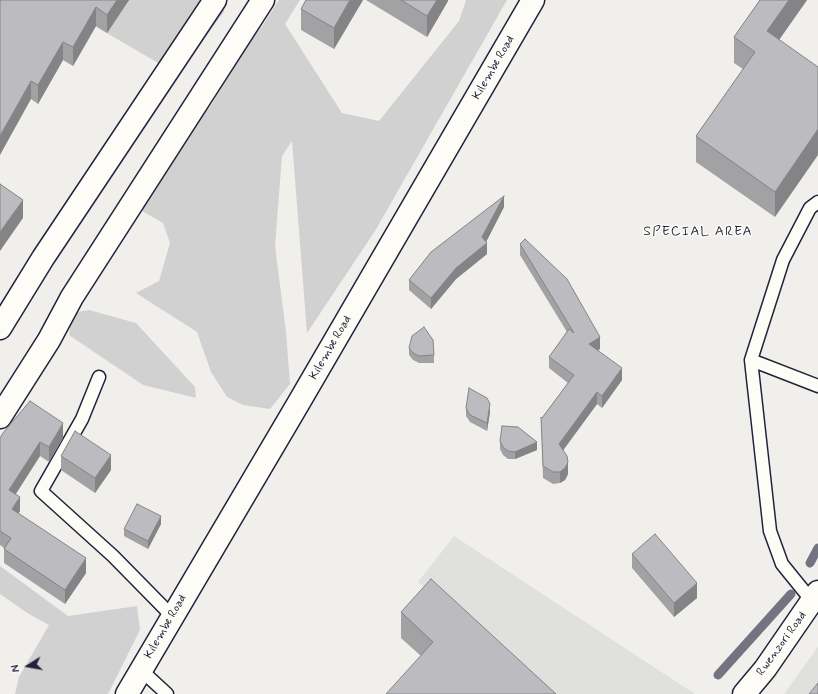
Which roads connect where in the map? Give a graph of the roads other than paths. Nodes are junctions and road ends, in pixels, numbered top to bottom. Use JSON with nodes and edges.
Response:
{"nodes":[{"id":1,"x":215,"y":0,"type":"edge"},
{"id":2,"x":263,"y":0,"type":"edge"},
{"id":3,"x":533,"y":0,"type":"edge"},
{"id":4,"x":818,"y":202,"type":"edge"},
{"id":5,"x":0,"y":328,"type":"edge"},
{"id":6,"x":751,"y":360,"type":"junction"},
{"id":7,"x":100,"y":376,"type":"dead end"},
{"id":8,"x":818,"y":386,"type":"edge"},
{"id":9,"x":0,"y":417,"type":"edge"},
{"id":10,"x":815,"y":596,"type":"edge"},
{"id":11,"x":172,"y":616,"type":"junction"},
{"id":12,"x":141,"y":670,"type":"junction"},
{"id":13,"x":127,"y":694,"type":"edge"},
{"id":14,"x":167,"y":694,"type":"edge"},
{"id":15,"x":744,"y":694,"type":"edge"}],
"edges":[{"from":1,"to":5,"type":"street"},
{"from":2,"to":9,"type":"street"},
{"from":3,"to":11,"type":"street","name":"Kilembe Road"},
{"from":4,"to":6,"type":"lane"},
{"from":6,"to":8,"type":"lane"},
{"from":6,"to":10,"type":"lane"},
{"from":7,"to":11,"type":"lane"},
{"from":10,"to":15,"type":"street","name":"Rwenzori Road"},
{"from":11,"to":12,"type":"street","name":"Kilembe Road"},
{"from":12,"to":13,"type":"street","name":"Kilembe Road"},
{"from":12,"to":14,"type":"lane"}]}
